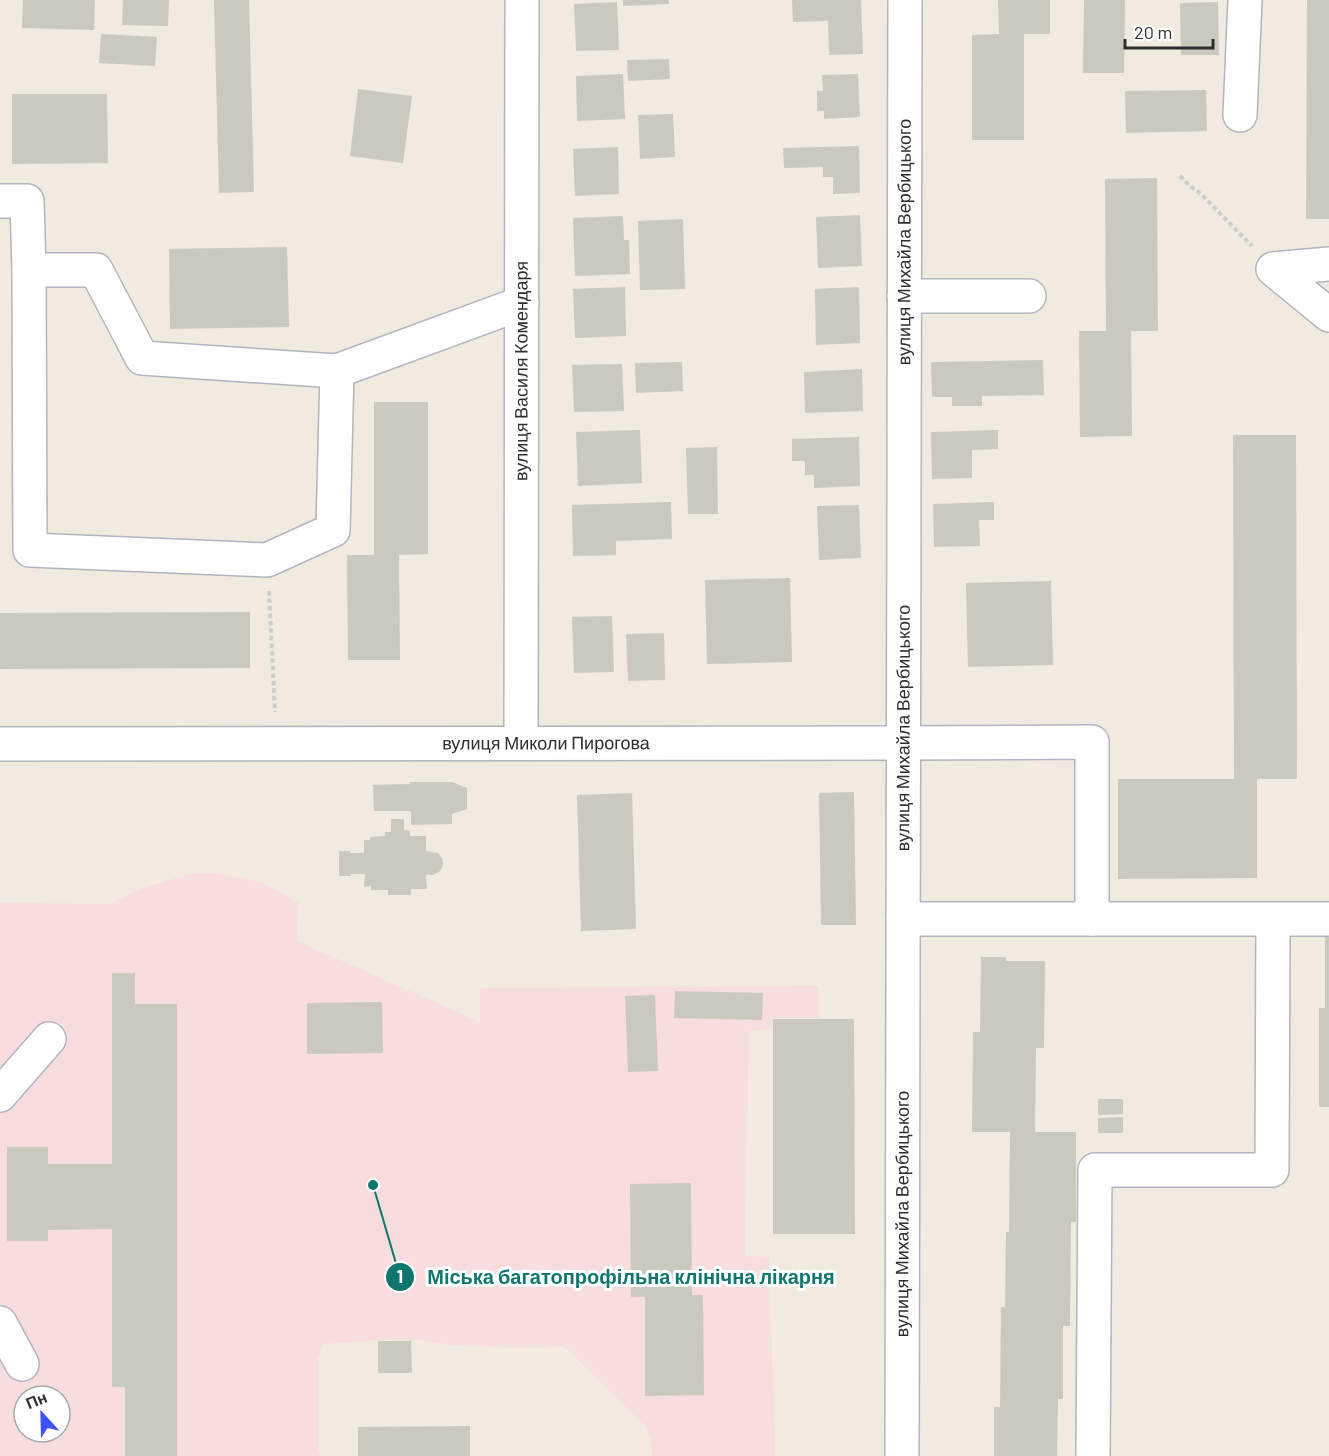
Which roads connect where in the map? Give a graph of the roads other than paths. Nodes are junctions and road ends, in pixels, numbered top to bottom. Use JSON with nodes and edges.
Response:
{"nodes":[{"id":1,"x":522,"y":0,"type":"edge"},
{"id":2,"x":905,"y":0,"type":"edge"},
{"id":3,"x":1245,"y":0,"type":"edge"},
{"id":4,"x":1240,"y":115,"type":"dead end"},
{"id":5,"x":0,"y":201,"type":"edge"},
{"id":6,"x":1329,"y":264,"type":"edge"},
{"id":7,"x":29,"y":270,"type":"junction"},
{"id":8,"x":904,"y":296,"type":"junction"},
{"id":9,"x":1029,"y":296,"type":"dead end"},
{"id":10,"x":522,"y":303,"type":"junction"},
{"id":11,"x":1329,"y":315,"type":"edge"},
{"id":12,"x":337,"y":371,"type":"junction"},
{"id":13,"x":904,"y":743,"type":"junction"},
{"id":14,"x":0,"y":744,"type":"edge"},
{"id":15,"x":521,"y":744,"type":"junction"},
{"id":16,"x":903,"y":919,"type":"junction"},
{"id":17,"x":1092,"y":919,"type":"junction"},
{"id":18,"x":1329,"y":919,"type":"edge"},
{"id":19,"x":1273,"y":920,"type":"junction"},
{"id":20,"x":49,"y":1039,"type":"dead end"},
{"id":21,"x":0,"y":1095,"type":"edge"},
{"id":22,"x":0,"y":1323,"type":"edge"},
{"id":23,"x":22,"y":1364,"type":"dead end"},
{"id":24,"x":902,"y":1456,"type":"edge"},
{"id":25,"x":1093,"y":1456,"type":"edge"}],
"edges":[{"from":1,"to":10,"type":"street","name":"вулиця Василя Комендаря"},
{"from":2,"to":8,"type":"street","name":"вулиця Михайла Вербицького"},
{"from":3,"to":4,"type":"street"},
{"from":5,"to":7,"type":"street"},
{"from":6,"to":11,"type":"street"},
{"from":7,"to":12,"type":"street"},
{"from":7,"to":12,"type":"street"},
{"from":8,"to":9,"type":"street"},
{"from":8,"to":13,"type":"street","name":"вулиця Михайла Вербицького"},
{"from":10,"to":12,"type":"street"},
{"from":10,"to":15,"type":"street","name":"вулиця Василя Комендаря"},
{"from":13,"to":15,"type":"street","name":"вулиця Миколи Пирогова"},
{"from":13,"to":16,"type":"street","name":"вулиця Михайла Вербицького"},
{"from":13,"to":17,"type":"street","name":"вулиця Миколи Пирогова"},
{"from":14,"to":15,"type":"street","name":"вулиця Миколи Пирогова"},
{"from":16,"to":17,"type":"street"},
{"from":16,"to":24,"type":"street","name":"вулиця Михайла Вербицького"},
{"from":17,"to":19,"type":"street"},
{"from":18,"to":19,"type":"street"},
{"from":19,"to":25,"type":"street"},
{"from":20,"to":21,"type":"street"},
{"from":22,"to":23,"type":"street"}]}
